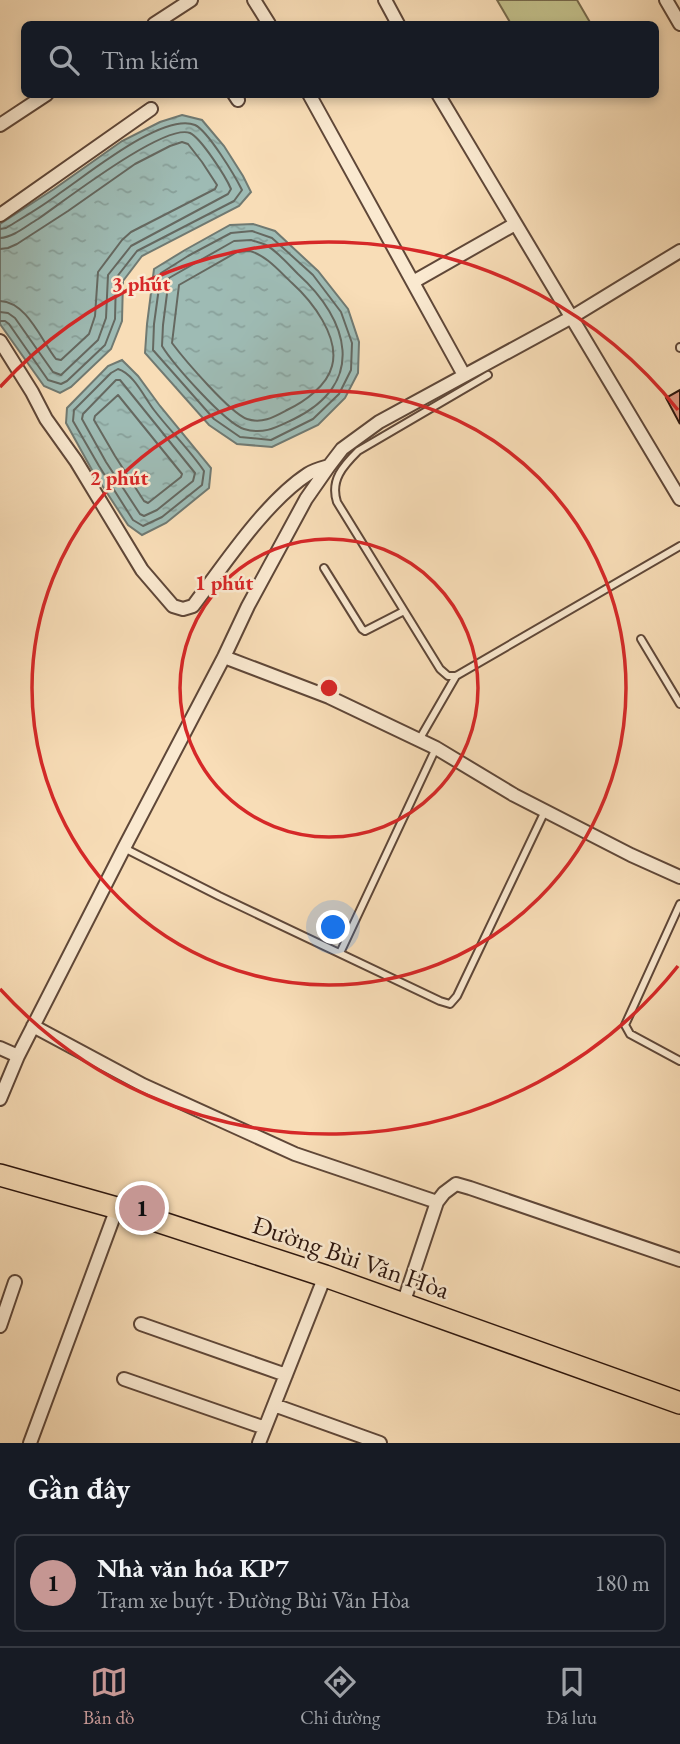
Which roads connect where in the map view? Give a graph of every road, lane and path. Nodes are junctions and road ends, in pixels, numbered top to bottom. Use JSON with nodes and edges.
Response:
{"nodes":[{"id":1,"x":191,"y":0,"type":"edge"},
{"id":2,"x":254,"y":0,"type":"edge"},
{"id":3,"x":385,"y":0,"type":"edge"},
{"id":4,"x":666,"y":0,"type":"edge"},
{"id":5,"x":174,"y":19,"type":"edge"},
{"id":6,"x":267,"y":21,"type":"edge"},
{"id":7,"x":396,"y":21,"type":"edge"},
{"id":8,"x":680,"y":24,"type":"edge"},
{"id":9,"x":41,"y":98,"type":"edge"},
{"id":10,"x":311,"y":98,"type":"edge"},
{"id":11,"x":440,"y":98,"type":"edge"},
{"id":12,"x":151,"y":109,"type":"dead end"},
{"id":13,"x":0,"y":125,"type":"edge"},
{"id":14,"x":0,"y":215,"type":"edge"},
{"id":15,"x":515,"y":224,"type":"junction"},
{"id":16,"x":680,"y":251,"type":"edge"},
{"id":17,"x":413,"y":282,"type":"junction"},
{"id":18,"x":572,"y":317,"type":"junction"},
{"id":19,"x":0,"y":341,"type":"edge"},
{"id":20,"x":464,"y":375,"type":"junction"},
{"id":21,"x":488,"y":375,"type":"dead end"},
{"id":22,"x":329,"y":466,"type":"junction"},
{"id":23,"x":680,"y":499,"type":"edge"},
{"id":24,"x":680,"y":546,"type":"edge"},
{"id":25,"x":324,"y":568,"type":"dead end"},
{"id":26,"x":404,"y":611,"type":"junction"},
{"id":27,"x":641,"y":639,"type":"dead end"},
{"id":28,"x":224,"y":657,"type":"junction"},
{"id":29,"x":456,"y":677,"type":"junction"},
{"id":30,"x":680,"y":704,"type":"edge"},
{"id":31,"x":419,"y":740,"type":"junction"},
{"id":32,"x":436,"y":748,"type":"junction"},
{"id":33,"x":545,"y":811,"type":"junction"},
{"id":34,"x":124,"y":848,"type":"junction"},
{"id":35,"x":680,"y":877,"type":"edge"},
{"id":36,"x":680,"y":904,"type":"edge"},
{"id":37,"x":340,"y":953,"type":"junction"},
{"id":38,"x":33,"y":1026,"type":"junction"},
{"id":39,"x":0,"y":1048,"type":"edge"},
{"id":40,"x":18,"y":1056,"type":"junction"},
{"id":41,"x":680,"y":1061,"type":"edge"},
{"id":42,"x":0,"y":1099,"type":"edge"},
{"id":43,"x":0,"y":1175,"type":"edge"},
{"id":44,"x":437,"y":1202,"type":"junction"},
{"id":45,"x":117,"y":1208,"type":"junction"},
{"id":46,"x":680,"y":1261,"type":"edge"},
{"id":47,"x":325,"y":1276,"type":"junction"},
{"id":48,"x":15,"y":1282,"type":"dead end"},
{"id":49,"x":403,"y":1304,"type":"junction"},
{"id":50,"x":141,"y":1324,"type":"dead end"},
{"id":51,"x":0,"y":1326,"type":"edge"},
{"id":52,"x":286,"y":1375,"type":"junction"},
{"id":53,"x":124,"y":1379,"type":"dead end"},
{"id":54,"x":680,"y":1403,"type":"edge"},
{"id":55,"x":274,"y":1405,"type":"junction"},
{"id":56,"x":265,"y":1428,"type":"junction"},
{"id":57,"x":30,"y":1443,"type":"edge"},
{"id":58,"x":259,"y":1443,"type":"edge"},
{"id":59,"x":380,"y":1443,"type":"edge"}],
"edges":[{"from":1,"to":5,"type":"street"},
{"from":2,"to":6,"type":"street"},
{"from":3,"to":7,"type":"street"},
{"from":4,"to":8,"type":"street"},
{"from":9,"to":13,"type":"street"},
{"from":10,"to":17,"type":"street"},
{"from":11,"to":15,"type":"street"},
{"from":12,"to":14,"type":"street"},
{"from":15,"to":17,"type":"street"},
{"from":15,"to":18,"type":"street"},
{"from":16,"to":18,"type":"street"},
{"from":17,"to":20,"type":"street"},
{"from":18,"to":20,"type":"street"},
{"from":18,"to":23,"type":"street"},
{"from":19,"to":22,"type":"street"},
{"from":20,"to":22,"type":"street"},
{"from":21,"to":26,"type":"lane"},
{"from":22,"to":28,"type":"street"},
{"from":24,"to":29,"type":"lane"},
{"from":25,"to":26,"type":"lane"},
{"from":26,"to":29,"type":"lane"},
{"from":27,"to":30,"type":"lane"},
{"from":28,"to":31,"type":"street"},
{"from":28,"to":34,"type":"street"},
{"from":29,"to":31,"type":"lane"},
{"from":31,"to":32,"type":"street"},
{"from":32,"to":33,"type":"street"},
{"from":32,"to":37,"type":"lane"},
{"from":33,"to":35,"type":"street"},
{"from":33,"to":37,"type":"lane"},
{"from":34,"to":37,"type":"lane"},
{"from":34,"to":38,"type":"street"},
{"from":36,"to":41,"type":"lane"},
{"from":38,"to":40,"type":"street"},
{"from":38,"to":44,"type":"street"},
{"from":39,"to":40,"type":"street"},
{"from":40,"to":42,"type":"street"},
{"from":43,"to":45,"type":"main road","name":"Đường Bùi Văn Hòa"},
{"from":44,"to":46,"type":"street"},
{"from":44,"to":49,"type":"street"},
{"from":45,"to":47,"type":"main road","name":"Đường Bùi Văn Hòa"},
{"from":45,"to":57,"type":"street"},
{"from":47,"to":49,"type":"main road","name":"Đường Bùi Văn Hòa"},
{"from":47,"to":52,"type":"street"},
{"from":48,"to":51,"type":"street"},
{"from":49,"to":54,"type":"main road","name":"Đường Bùi Văn Hòa"},
{"from":50,"to":52,"type":"street"},
{"from":52,"to":55,"type":"street"},
{"from":53,"to":56,"type":"street"},
{"from":55,"to":56,"type":"street"},
{"from":55,"to":59,"type":"street"},
{"from":56,"to":58,"type":"street"}]}
